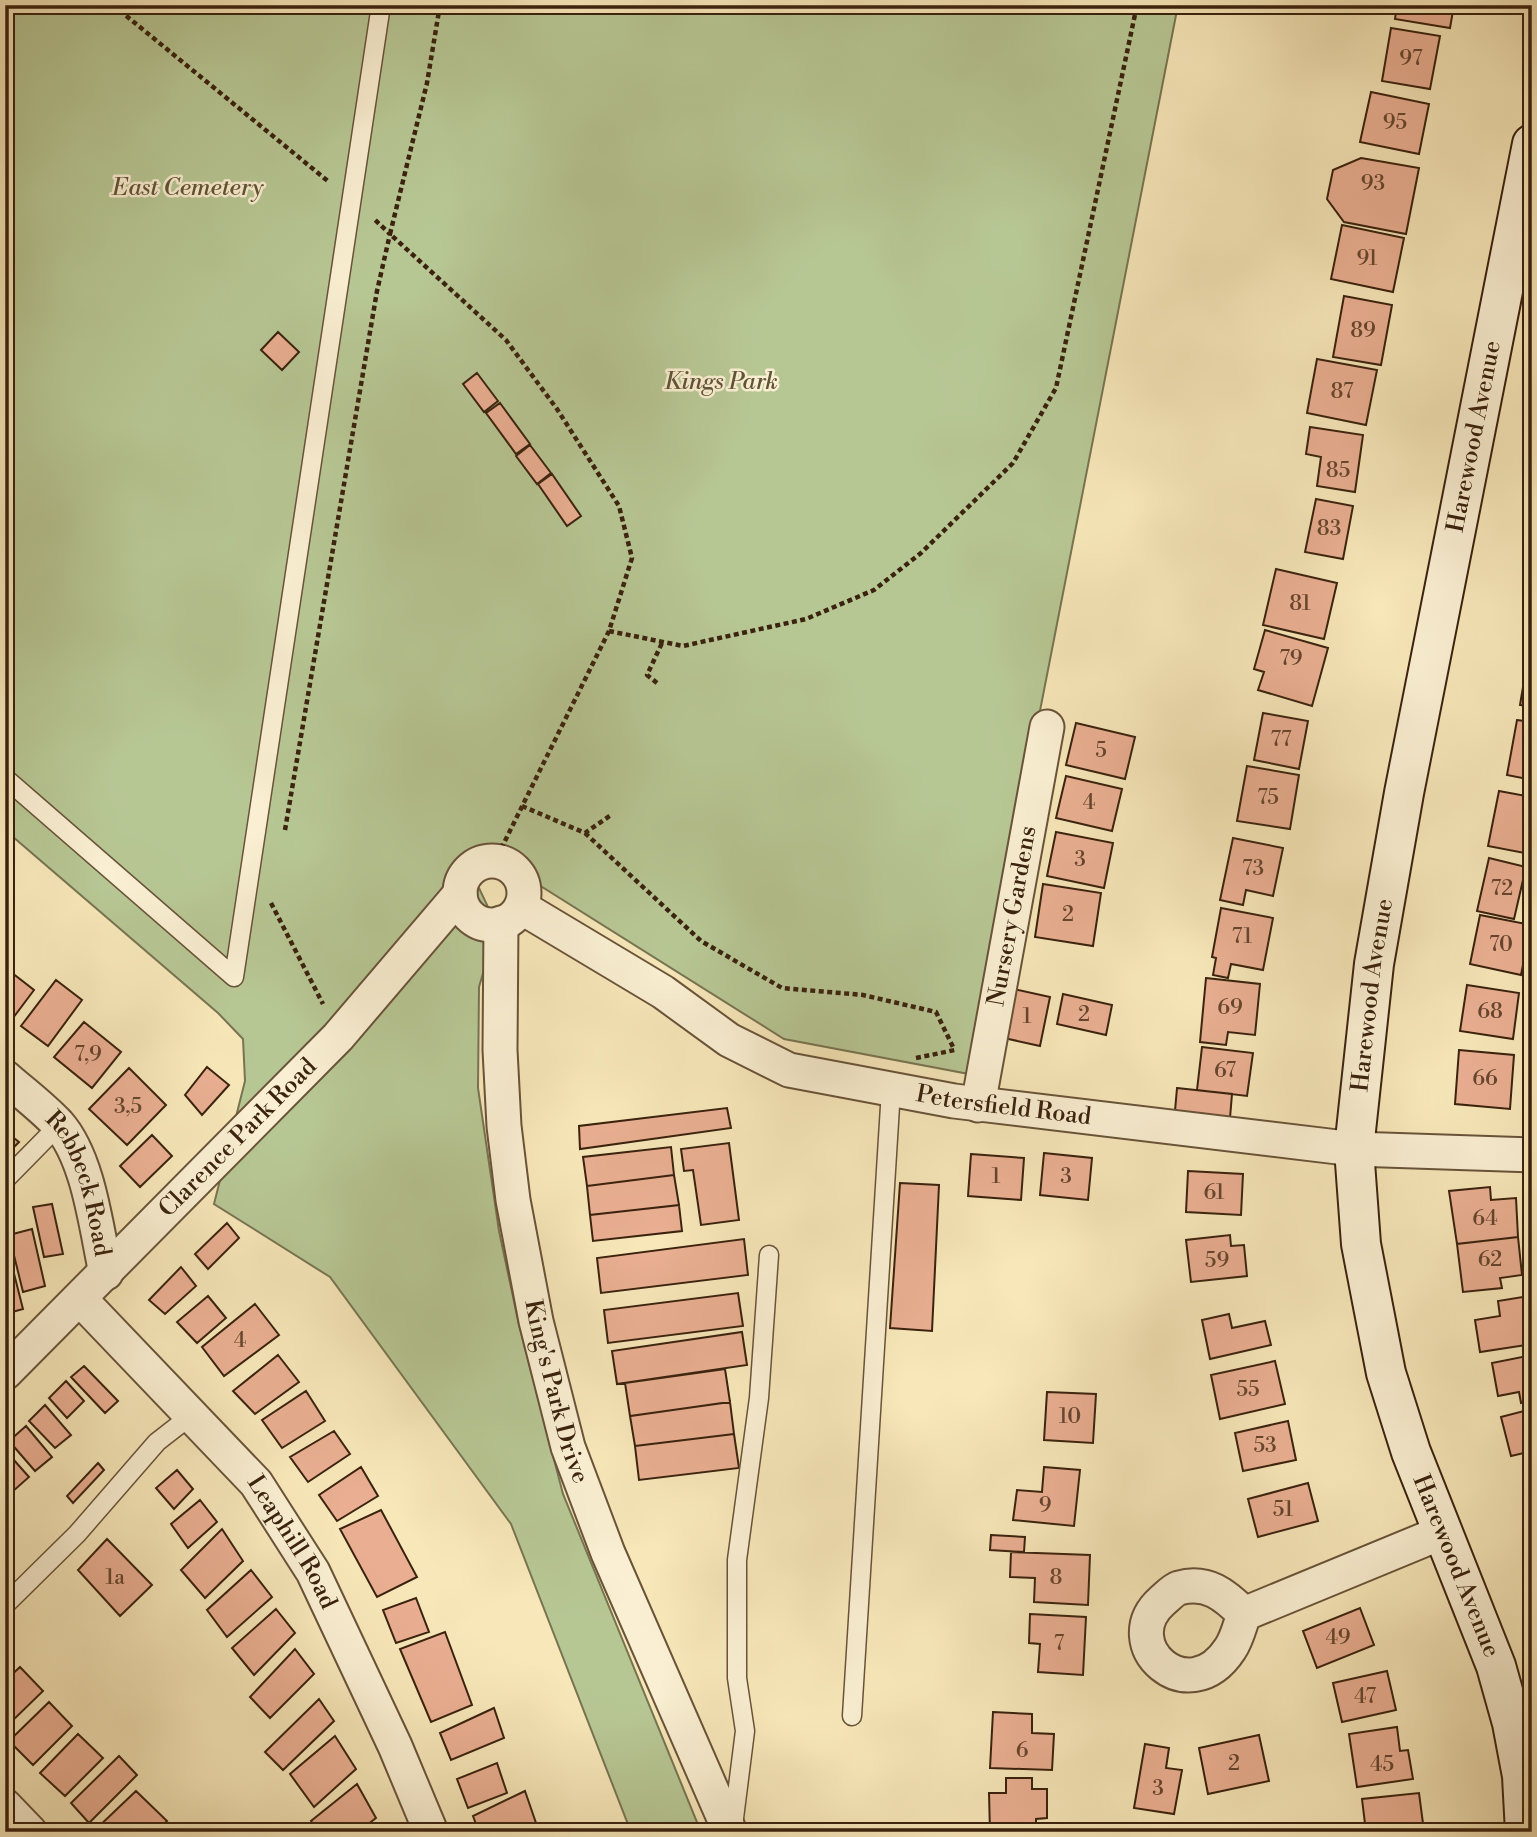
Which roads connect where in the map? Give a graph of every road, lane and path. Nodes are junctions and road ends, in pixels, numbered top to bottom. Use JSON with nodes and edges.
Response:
{"nodes":[{"id":1,"x":113,"y":5,"type":"edge"},
{"id":2,"x":381,"y":5,"type":"edge"},
{"id":3,"x":440,"y":5,"type":"edge"},
{"id":4,"x":1137,"y":5,"type":"edge"},
{"id":5,"x":1532,"y":144,"type":"edge"},
{"id":6,"x":351,"y":201,"type":"junction"},
{"id":7,"x":390,"y":234,"type":"junction"},
{"id":8,"x":609,"y":631,"type":"junction"},
{"id":9,"x":662,"y":643,"type":"junction"},
{"id":10,"x":657,"y":683,"type":"dead end"},
{"id":11,"x":1047,"y":727,"type":"dead end"},
{"id":12,"x":5,"y":778,"type":"edge"},
{"id":13,"x":522,"y":806,"type":"junction"},
{"id":14,"x":611,"y":815,"type":"dead end"},
{"id":15,"x":585,"y":834,"type":"junction"},
{"id":16,"x":283,"y":838,"type":"dead end"},
{"id":17,"x":495,"y":861,"type":"junction"},
{"id":18,"x":460,"y":894,"type":"junction"},
{"id":19,"x":270,"y":902,"type":"dead end"},
{"id":20,"x":511,"y":915,"type":"junction"},
{"id":21,"x":338,"y":1037,"type":"junction"},
{"id":22,"x":955,"y":1050,"type":"dead end"},
{"id":23,"x":5,"y":1077,"type":"edge"},
{"id":24,"x":891,"y":1090,"type":"junction"},
{"id":25,"x":978,"y":1105,"type":"junction"},
{"id":26,"x":59,"y":1125,"type":"junction"},
{"id":27,"x":1354,"y":1149,"type":"junction"},
{"id":28,"x":1532,"y":1155,"type":"edge"},
{"id":29,"x":5,"y":1180,"type":"edge"},
{"id":30,"x":769,"y":1255,"type":"dead end"},
{"id":31,"x":106,"y":1273,"type":"junction"},
{"id":32,"x":80,"y":1299,"type":"junction"},
{"id":33,"x":5,"y":1373,"type":"edge"},
{"id":34,"x":193,"y":1414,"type":"junction"},
{"id":35,"x":1443,"y":1532,"type":"junction"},
{"id":36,"x":5,"y":1605,"type":"edge"},
{"id":37,"x":1244,"y":1614,"type":"dead end"},
{"id":38,"x":852,"y":1716,"type":"dead end"},
{"id":39,"x":5,"y":1806,"type":"edge"},
{"id":40,"x":30,"y":1832,"type":"edge"},
{"id":41,"x":431,"y":1832,"type":"edge"},
{"id":42,"x":731,"y":1832,"type":"edge"},
{"id":43,"x":1525,"y":1832,"type":"edge"}],
"edges":[{"from":1,"to":6,"type":"path"},
{"from":2,"to":6,"type":"lane"},
{"from":3,"to":7,"type":"path"},
{"from":4,"to":9,"type":"path"},
{"from":5,"to":27,"type":"street","name":"Harewood Avenue"},
{"from":6,"to":7,"type":"path"},
{"from":6,"to":12,"type":"lane"},
{"from":7,"to":8,"type":"path"},
{"from":7,"to":16,"type":"path"},
{"from":8,"to":9,"type":"path"},
{"from":8,"to":13,"type":"path"},
{"from":9,"to":10,"type":"path"},
{"from":11,"to":25,"type":"street","name":"Nursery Gardens"},
{"from":13,"to":15,"type":"path"},
{"from":13,"to":17,"type":"path"},
{"from":14,"to":15,"type":"path"},
{"from":15,"to":22,"type":"path"},
{"from":17,"to":18,"type":"street"},
{"from":17,"to":20,"type":"street"},
{"from":18,"to":20,"type":"street"},
{"from":18,"to":21,"type":"street","name":"Clarence Park Road"},
{"from":19,"to":21,"type":"path"},
{"from":20,"to":24,"type":"street","name":"Petersfield Road"},
{"from":20,"to":42,"type":"street","name":"King's Park Drive"},
{"from":21,"to":31,"type":"street","name":"Clarence Park Road"},
{"from":23,"to":26,"type":"street","name":"Rebbeck Road"},
{"from":24,"to":25,"type":"street","name":"Petersfield Road"},
{"from":24,"to":38,"type":"lane"},
{"from":25,"to":27,"type":"street","name":"Petersfield Road"},
{"from":26,"to":29,"type":"lane"},
{"from":26,"to":31,"type":"street","name":"Rebbeck Road"},
{"from":27,"to":28,"type":"street","name":"Petersfield Road"},
{"from":27,"to":35,"type":"street","name":"Harewood Avenue"},
{"from":30,"to":42,"type":"lane"},
{"from":31,"to":32,"type":"street","name":"Clarence Park Road"},
{"from":32,"to":33,"type":"street","name":"Clarence Park Road"},
{"from":32,"to":34,"type":"street","name":"Leaphill Road"},
{"from":34,"to":36,"type":"lane"},
{"from":34,"to":41,"type":"street","name":"Leaphill Road"},
{"from":35,"to":37,"type":"street"},
{"from":35,"to":43,"type":"street","name":"Harewood Avenue"},
{"from":39,"to":40,"type":"street"}]}
